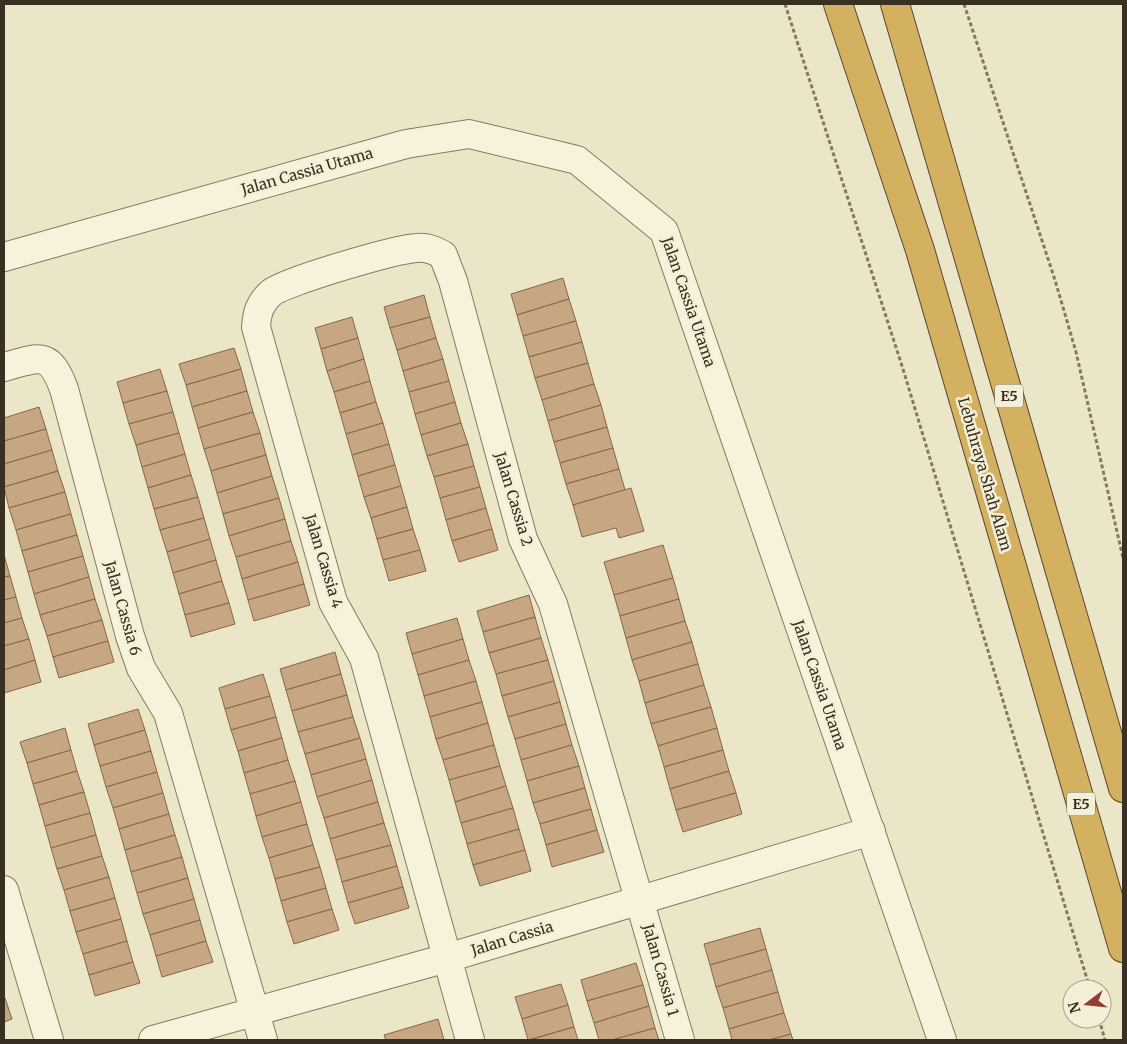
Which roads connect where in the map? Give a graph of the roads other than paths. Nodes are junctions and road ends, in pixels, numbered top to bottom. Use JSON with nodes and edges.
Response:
{"nodes":[{"id":1,"x":824,"y":4,"type":"edge"},
{"id":2,"x":838,"y":4,"type":"edge"},
{"id":3,"x":895,"y":4,"type":"edge"},
{"id":4,"x":920,"y":250,"type":"junction"},
{"id":5,"x":4,"y":257,"type":"edge"},
{"id":6,"x":340,"y":267,"type":"joint"},
{"id":7,"x":4,"y":367,"type":"edge"},
{"id":8,"x":1123,"y":788,"type":"edge"},
{"id":9,"x":871,"y":831,"type":"junction"},
{"id":10,"x":4,"y":890,"type":"edge"},
{"id":11,"x":641,"y":900,"type":"junction"},
{"id":12,"x":1123,"y":948,"type":"edge"},
{"id":13,"x":447,"y":958,"type":"junction"},
{"id":14,"x":254,"y":1011,"type":"junction"},
{"id":15,"x":49,"y":1040,"type":"edge"},
{"id":16,"x":153,"y":1040,"type":"edge"},
{"id":17,"x":263,"y":1040,"type":"edge"},
{"id":18,"x":470,"y":1040,"type":"edge"},
{"id":19,"x":680,"y":1040,"type":"edge"},
{"id":20,"x":942,"y":1040,"type":"edge"}],
"edges":[{"from":1,"to":4,"type":"highway"},
{"from":2,"to":4,"type":"highway","name":"Lebuhraya Shah Alam","number":"E5"},
{"from":3,"to":8,"type":"highway","number":"E5"},
{"from":4,"to":12,"type":"highway","name":"Lebuhraya Shah Alam","number":"E5"},
{"from":5,"to":9,"type":"street","name":"Jalan Cassia Utama"},
{"from":6,"to":11,"type":"street","name":"Jalan Cassia 2"},
{"from":6,"to":13,"type":"street","name":"Jalan Cassia 4"},
{"from":7,"to":14,"type":"street","name":"Jalan Cassia 6"},
{"from":9,"to":11,"type":"street","name":"Jalan Cassia"},
{"from":9,"to":20,"type":"street","name":"Jalan Cassia Utama"},
{"from":10,"to":15,"type":"street"},
{"from":11,"to":13,"type":"street","name":"Jalan Cassia"},
{"from":11,"to":19,"type":"street","name":"Jalan Cassia 1"},
{"from":13,"to":14,"type":"street","name":"Jalan Cassia"},
{"from":13,"to":18,"type":"street","name":"Jalan Cassia 4"},
{"from":14,"to":16,"type":"street","name":"Jalan Cassia"},
{"from":14,"to":17,"type":"street","name":"Jalan Cassia 6"}]}
